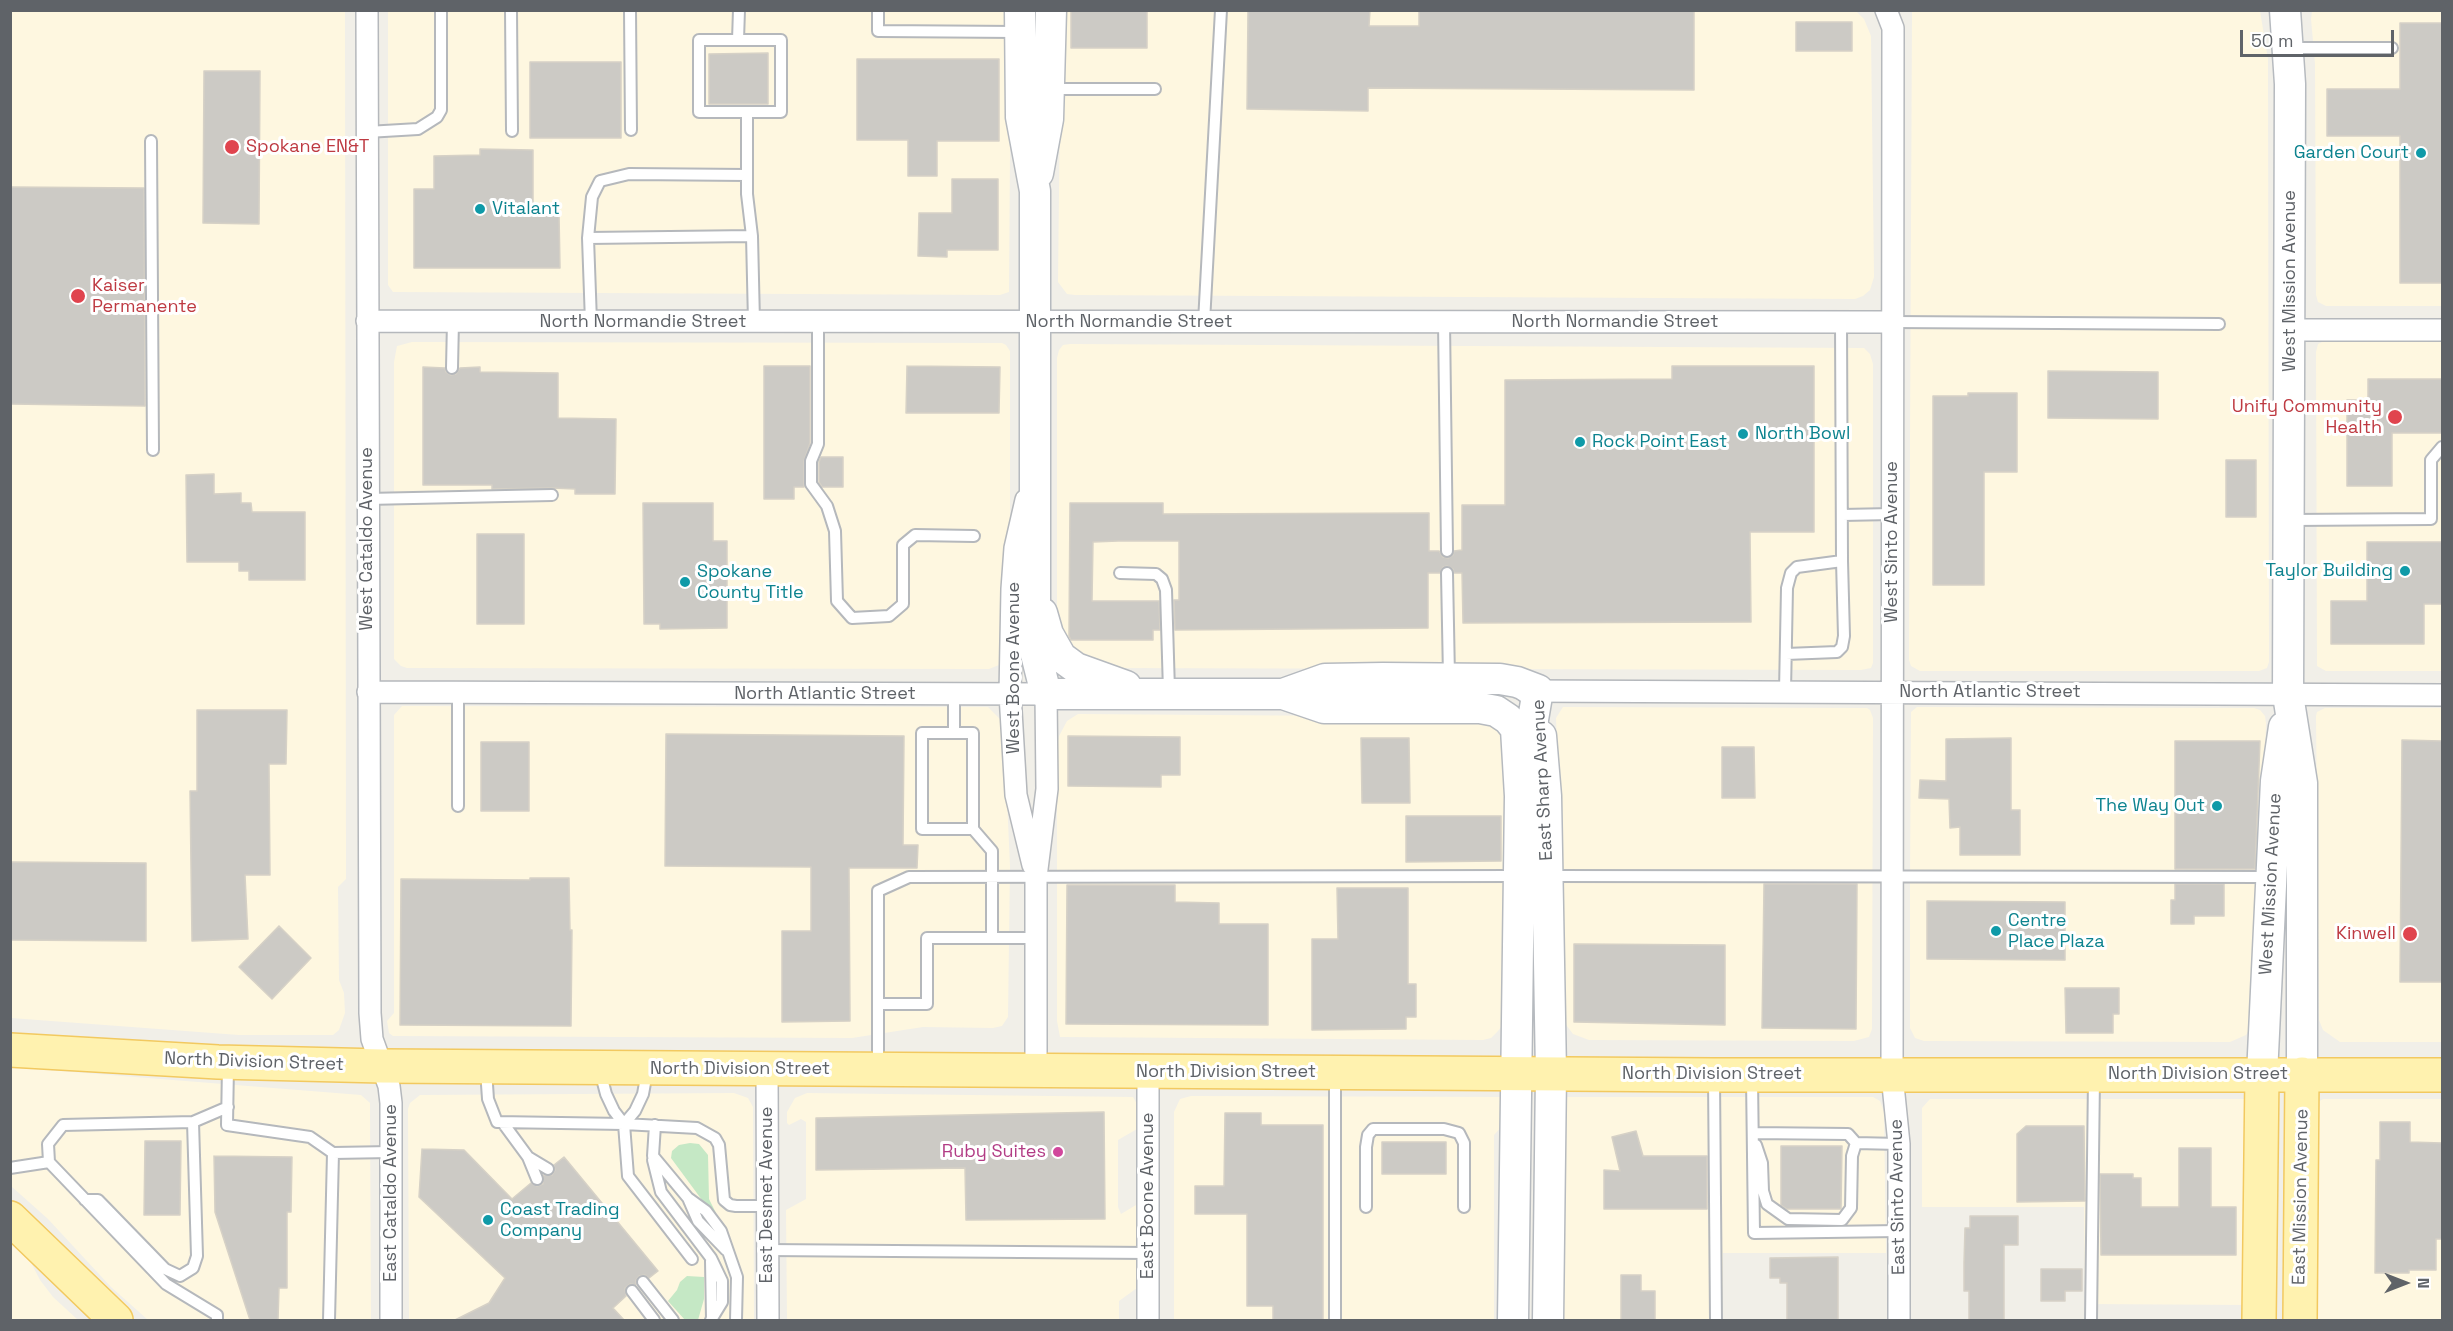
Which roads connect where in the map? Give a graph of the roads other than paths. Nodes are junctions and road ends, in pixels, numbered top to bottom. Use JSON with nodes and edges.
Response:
{"nodes":[{"id":1,"x":367,"y":10,"type":"edge"},
{"id":2,"x":441,"y":10,"type":"edge"},
{"id":3,"x":511,"y":10,"type":"edge"},
{"id":4,"x":630,"y":10,"type":"edge"},
{"id":5,"x":739,"y":10,"type":"edge"},
{"id":6,"x":878,"y":10,"type":"edge"},
{"id":7,"x":1051,"y":10,"type":"edge"},
{"id":8,"x":1221,"y":10,"type":"edge"},
{"id":9,"x":1886,"y":10,"type":"edge"},
{"id":10,"x":2285,"y":10,"type":"edge"},
{"id":11,"x":1021,"y":21,"type":"edge"},
{"id":12,"x":738,"y":40,"type":"junction"},
{"id":13,"x":2288,"y":48,"type":"junction"},
{"id":14,"x":2392,"y":48,"type":"dead end"},
{"id":15,"x":1050,"y":89,"type":"junction"},
{"id":16,"x":1155,"y":89,"type":"dead end"},
{"id":17,"x":747,"y":112,"type":"junction"},
{"id":18,"x":631,"y":130,"type":"dead end"},
{"id":19,"x":512,"y":131,"type":"dead end"},
{"id":20,"x":367,"y":132,"type":"junction"},
{"id":21,"x":151,"y":141,"type":"dead end"},
{"id":22,"x":747,"y":175,"type":"junction"},
{"id":23,"x":1035,"y":191,"type":"junction"},
{"id":24,"x":752,"y":236,"type":"junction"},
{"id":25,"x":588,"y":238,"type":"junction"},
{"id":26,"x":367,"y":321,"type":"junction"},
{"id":27,"x":453,"y":321,"type":"junction"},
{"id":28,"x":591,"y":322,"type":"junction"},
{"id":29,"x":754,"y":322,"type":"junction"},
{"id":30,"x":818,"y":322,"type":"junction"},
{"id":31,"x":1035,"y":322,"type":"junction"},
{"id":32,"x":1204,"y":322,"type":"junction"},
{"id":33,"x":1444,"y":322,"type":"junction"},
{"id":34,"x":1841,"y":322,"type":"junction"},
{"id":35,"x":1891,"y":322,"type":"junction"},
{"id":36,"x":2219,"y":324,"type":"dead end"},
{"id":37,"x":2290,"y":330,"type":"junction"},
{"id":38,"x":2442,"y":330,"type":"edge"},
{"id":39,"x":452,"y":368,"type":"dead end"},
{"id":40,"x":2442,"y":447,"type":"edge"},
{"id":41,"x":153,"y":450,"type":"dead end"},
{"id":42,"x":1035,"y":460,"type":"junction"},
{"id":43,"x":552,"y":495,"type":"dead end"},
{"id":44,"x":367,"y":499,"type":"junction"},
{"id":45,"x":1892,"y":514,"type":"junction"},
{"id":46,"x":1842,"y":515,"type":"junction"},
{"id":47,"x":2289,"y":520,"type":"junction"},
{"id":48,"x":974,"y":536,"type":"dead end"},
{"id":49,"x":1447,"y":551,"type":"dead end"},
{"id":50,"x":1842,"y":561,"type":"junction"},
{"id":51,"x":1120,"y":573,"type":"dead end"},
{"id":52,"x":1448,"y":573,"type":"dead end"},
{"id":53,"x":1034,"y":586,"type":"junction"},
{"id":54,"x":1786,"y":654,"type":"junction"},
{"id":55,"x":1449,"y":678,"type":"junction"},
{"id":56,"x":1538,"y":690,"type":"junction"},
{"id":57,"x":1785,"y":691,"type":"junction"},
{"id":58,"x":368,"y":692,"type":"junction"},
{"id":59,"x":458,"y":692,"type":"junction"},
{"id":60,"x":1892,"y":692,"type":"junction"},
{"id":61,"x":954,"y":694,"type":"junction"},
{"id":62,"x":1010,"y":694,"type":"junction"},
{"id":63,"x":1046,"y":694,"type":"junction"},
{"id":64,"x":1160,"y":694,"type":"junction"},
{"id":65,"x":1282,"y":694,"type":"junction"},
{"id":66,"x":2288,"y":695,"type":"junction"},
{"id":67,"x":2442,"y":695,"type":"edge"},
{"id":68,"x":1433,"y":708,"type":"junction"},
{"id":69,"x":954,"y":733,"type":"junction"},
{"id":70,"x":1520,"y":796,"type":"junction"},
{"id":71,"x":458,"y":806,"type":"dead end"},
{"id":72,"x":972,"y":828,"type":"junction"},
{"id":73,"x":1533,"y":876,"type":"junction"},
{"id":74,"x":992,"y":877,"type":"junction"},
{"id":75,"x":1036,"y":877,"type":"junction"},
{"id":76,"x":1892,"y":878,"type":"junction"},
{"id":77,"x":2271,"y":878,"type":"junction"},
{"id":78,"x":992,"y":938,"type":"junction"},
{"id":79,"x":1036,"y":938,"type":"junction"},
{"id":80,"x":878,"y":1004,"type":"junction"},
{"id":81,"x":10,"y":1050,"type":"edge"},
{"id":82,"x":228,"y":1062,"type":"junction"},
{"id":83,"x":382,"y":1066,"type":"junction"},
{"id":84,"x":486,"y":1067,"type":"junction"},
{"id":85,"x":599,"y":1068,"type":"junction"},
{"id":86,"x":648,"y":1069,"type":"junction"},
{"id":87,"x":767,"y":1070,"type":"junction"},
{"id":88,"x":878,"y":1070,"type":"junction"},
{"id":89,"x":1036,"y":1071,"type":"junction"},
{"id":90,"x":1148,"y":1071,"type":"junction"},
{"id":91,"x":1335,"y":1072,"type":"junction"},
{"id":92,"x":1515,"y":1073,"type":"junction"},
{"id":93,"x":1551,"y":1073,"type":"junction"},
{"id":94,"x":2302,"y":1074,"type":"junction"},
{"id":95,"x":1713,"y":1075,"type":"junction"},
{"id":96,"x":1752,"y":1075,"type":"junction"},
{"id":97,"x":1892,"y":1075,"type":"junction"},
{"id":98,"x":2094,"y":1075,"type":"junction"},
{"id":99,"x":2262,"y":1075,"type":"junction"},
{"id":100,"x":2442,"y":1076,"type":"edge"},
{"id":101,"x":228,"y":1107,"type":"junction"},
{"id":102,"x":193,"y":1122,"type":"junction"},
{"id":103,"x":503,"y":1123,"type":"junction"},
{"id":104,"x":624,"y":1124,"type":"junction"},
{"id":105,"x":655,"y":1125,"type":"junction"},
{"id":106,"x":1753,"y":1133,"type":"junction"},
{"id":107,"x":1856,"y":1143,"type":"junction"},
{"id":108,"x":1899,"y":1144,"type":"junction"},
{"id":109,"x":391,"y":1152,"type":"junction"},
{"id":110,"x":333,"y":1153,"type":"junction"},
{"id":111,"x":652,"y":1156,"type":"junction"},
{"id":112,"x":528,"y":1157,"type":"junction"},
{"id":113,"x":49,"y":1162,"type":"junction"},
{"id":114,"x":10,"y":1168,"type":"edge"},
{"id":115,"x":548,"y":1169,"type":"dead end"},
{"id":116,"x":537,"y":1179,"type":"dead end"},
{"id":117,"x":85,"y":1200,"type":"junction"},
{"id":118,"x":767,"y":1206,"type":"junction"},
{"id":119,"x":1366,"y":1207,"type":"dead end"},
{"id":120,"x":1464,"y":1207,"type":"dead end"},
{"id":121,"x":10,"y":1218,"type":"edge"},
{"id":122,"x":1899,"y":1231,"type":"junction"},
{"id":123,"x":767,"y":1250,"type":"junction"},
{"id":124,"x":1149,"y":1253,"type":"junction"},
{"id":125,"x":692,"y":1259,"type":"dead end"},
{"id":126,"x":643,"y":1282,"type":"dead end"},
{"id":127,"x":632,"y":1291,"type":"dead end"},
{"id":128,"x":116,"y":1320,"type":"edge"},
{"id":129,"x":217,"y":1320,"type":"edge"},
{"id":130,"x":329,"y":1320,"type":"edge"},
{"id":131,"x":391,"y":1320,"type":"edge"},
{"id":132,"x":654,"y":1320,"type":"edge"},
{"id":133,"x":673,"y":1320,"type":"edge"},
{"id":134,"x":712,"y":1320,"type":"edge"},
{"id":135,"x":736,"y":1320,"type":"edge"},
{"id":136,"x":768,"y":1320,"type":"edge"},
{"id":137,"x":1149,"y":1320,"type":"edge"},
{"id":138,"x":1335,"y":1320,"type":"edge"},
{"id":139,"x":1513,"y":1320,"type":"edge"},
{"id":140,"x":1548,"y":1320,"type":"edge"},
{"id":141,"x":1716,"y":1320,"type":"edge"},
{"id":142,"x":1899,"y":1320,"type":"edge"},
{"id":143,"x":2091,"y":1320,"type":"edge"},
{"id":144,"x":2259,"y":1320,"type":"edge"},
{"id":145,"x":2300,"y":1320,"type":"edge"}],
"edges":[{"from":1,"to":20,"type":"street","name":"West Cataldo Avenue"},
{"from":2,"to":20,"type":"lane"},
{"from":3,"to":19,"type":"lane"},
{"from":4,"to":18,"type":"lane"},
{"from":5,"to":12,"type":"lane"},
{"from":6,"to":11,"type":"lane"},
{"from":7,"to":15,"type":"street","name":"West Boone Avenue"},
{"from":8,"to":32,"type":"lane"},
{"from":9,"to":35,"type":"street","name":"West Sinto Avenue"},
{"from":10,"to":13,"type":"street","name":"West Mission Avenue"},
{"from":11,"to":23,"type":"street","name":"West Boone Avenue"},
{"from":12,"to":17,"type":"lane"},
{"from":12,"to":17,"type":"lane"},
{"from":13,"to":14,"type":"lane"},
{"from":13,"to":37,"type":"street","name":"West Mission Avenue"},
{"from":15,"to":16,"type":"lane"},
{"from":15,"to":23,"type":"street","name":"West Boone Avenue"},
{"from":17,"to":22,"type":"lane"},
{"from":20,"to":26,"type":"street","name":"West Cataldo Avenue"},
{"from":21,"to":41,"type":"lane"},
{"from":22,"to":24,"type":"lane"},
{"from":22,"to":25,"type":"lane"},
{"from":23,"to":31,"type":"street","name":"West Boone Avenue"},
{"from":24,"to":25,"type":"lane"},
{"from":24,"to":29,"type":"lane"},
{"from":25,"to":28,"type":"lane"},
{"from":26,"to":27,"type":"street","name":"North Normandie Street"},
{"from":26,"to":44,"type":"street","name":"West Cataldo Avenue"},
{"from":27,"to":28,"type":"street","name":"North Normandie Street"},
{"from":27,"to":39,"type":"lane"},
{"from":28,"to":29,"type":"street","name":"North Normandie Street"},
{"from":29,"to":30,"type":"street","name":"North Normandie Street"},
{"from":30,"to":31,"type":"street","name":"North Normandie Street"},
{"from":30,"to":48,"type":"lane"},
{"from":31,"to":32,"type":"street","name":"North Normandie Street"},
{"from":31,"to":42,"type":"street","name":"West Boone Avenue"},
{"from":32,"to":33,"type":"street","name":"North Normandie Street"},
{"from":33,"to":34,"type":"street","name":"North Normandie Street"},
{"from":33,"to":49,"type":"lane"},
{"from":34,"to":35,"type":"street","name":"North Normandie Street"},
{"from":34,"to":46,"type":"lane"},
{"from":35,"to":36,"type":"lane"},
{"from":35,"to":45,"type":"street","name":"West Sinto Avenue"},
{"from":37,"to":38,"type":"street"},
{"from":37,"to":47,"type":"street","name":"West Mission Avenue"},
{"from":40,"to":47,"type":"lane"},
{"from":42,"to":53,"type":"street","name":"West Boone Avenue"},
{"from":42,"to":62,"type":"street","name":"West Boone Avenue"},
{"from":43,"to":44,"type":"lane"},
{"from":44,"to":58,"type":"street","name":"West Cataldo Avenue"},
{"from":45,"to":46,"type":"lane"},
{"from":45,"to":60,"type":"street","name":"West Sinto Avenue"},
{"from":46,"to":50,"type":"lane"},
{"from":47,"to":66,"type":"street","name":"West Mission Avenue"},
{"from":50,"to":54,"type":"lane"},
{"from":50,"to":54,"type":"lane"},
{"from":51,"to":64,"type":"lane"},
{"from":52,"to":55,"type":"lane"},
{"from":53,"to":63,"type":"street","name":"West Boone Avenue"},
{"from":53,"to":64,"type":"street"},
{"from":54,"to":57,"type":"lane"},
{"from":55,"to":56,"type":"street","name":"North Atlantic Street"},
{"from":55,"to":65,"type":"street","name":"North Atlantic Street"},
{"from":56,"to":57,"type":"street","name":"North Atlantic Street"},
{"from":56,"to":68,"type":"street","name":"North Atlantic Street"},
{"from":56,"to":70,"type":"street","name":"East Sharp Avenue"},
{"from":56,"to":73,"type":"street","name":"East Sharp Avenue"},
{"from":57,"to":60,"type":"street","name":"North Atlantic Street"},
{"from":58,"to":59,"type":"street","name":"North Atlantic Street"},
{"from":58,"to":83,"type":"street","name":"West Cataldo Avenue"},
{"from":59,"to":61,"type":"street","name":"North Atlantic Street"},
{"from":59,"to":71,"type":"lane"},
{"from":60,"to":66,"type":"street","name":"North Atlantic Street"},
{"from":60,"to":76,"type":"street","name":"West Sinto Avenue"},
{"from":61,"to":62,"type":"street","name":"North Atlantic Street"},
{"from":61,"to":69,"type":"lane"},
{"from":62,"to":63,"type":"street","name":"North Atlantic Street"},
{"from":62,"to":75,"type":"street","name":"West Boone Avenue"},
{"from":63,"to":64,"type":"street","name":"North Atlantic Street"},
{"from":63,"to":75,"type":"street","name":"West Boone Avenue"},
{"from":64,"to":65,"type":"street","name":"North Atlantic Street"},
{"from":65,"to":68,"type":"street","name":"North Atlantic Street"},
{"from":66,"to":67,"type":"street","name":"North Atlantic Street"},
{"from":66,"to":77,"type":"street","name":"West Mission Avenue"},
{"from":66,"to":94,"type":"street","name":"West Mission Avenue"},
{"from":68,"to":70,"type":"street"},
{"from":69,"to":72,"type":"lane"},
{"from":69,"to":72,"type":"lane"},
{"from":70,"to":73,"type":"street","name":"East Sharp Avenue"},
{"from":72,"to":74,"type":"lane"},
{"from":73,"to":75,"type":"lane"},
{"from":73,"to":76,"type":"lane"},
{"from":73,"to":92,"type":"street","name":"East Sharp Avenue"},
{"from":73,"to":93,"type":"street","name":"East Sharp Avenue"},
{"from":74,"to":75,"type":"lane"},
{"from":74,"to":78,"type":"lane"},
{"from":74,"to":80,"type":"lane"},
{"from":75,"to":79,"type":"street","name":"West Boone Avenue"},
{"from":76,"to":77,"type":"lane"},
{"from":76,"to":97,"type":"street","name":"West Sinto Avenue"},
{"from":77,"to":99,"type":"street","name":"West Mission Avenue"},
{"from":78,"to":79,"type":"lane"},
{"from":78,"to":80,"type":"lane"},
{"from":79,"to":89,"type":"street","name":"West Boone Avenue"},
{"from":80,"to":88,"type":"lane"},
{"from":81,"to":82,"type":"main road","name":"North Division Street"},
{"from":82,"to":83,"type":"main road","name":"North Division Street"},
{"from":82,"to":101,"type":"lane"},
{"from":83,"to":84,"type":"main road","name":"North Division Street"},
{"from":83,"to":109,"type":"street","name":"East Cataldo Avenue"},
{"from":84,"to":85,"type":"main road","name":"North Division Street"},
{"from":84,"to":103,"type":"lane"},
{"from":85,"to":86,"type":"main road","name":"North Division Street"},
{"from":85,"to":104,"type":"lane"},
{"from":86,"to":87,"type":"main road","name":"North Division Street"},
{"from":86,"to":104,"type":"lane"},
{"from":87,"to":88,"type":"main road","name":"North Division Street"},
{"from":87,"to":118,"type":"street","name":"East Desmet Avenue"},
{"from":88,"to":89,"type":"main road","name":"North Division Street"},
{"from":89,"to":90,"type":"main road","name":"North Division Street"},
{"from":90,"to":91,"type":"main road","name":"North Division Street"},
{"from":90,"to":124,"type":"street","name":"East Boone Avenue"},
{"from":91,"to":92,"type":"main road","name":"North Division Street"},
{"from":91,"to":138,"type":"lane"},
{"from":92,"to":93,"type":"main road","name":"North Division Street"},
{"from":92,"to":139,"type":"street","name":"East Sharp Avenue"},
{"from":93,"to":95,"type":"main road","name":"North Division Street"},
{"from":93,"to":140,"type":"street","name":"East Sharp Avenue"},
{"from":94,"to":99,"type":"main road","name":"North Division Street"},
{"from":94,"to":100,"type":"main road","name":"North Division Street"},
{"from":94,"to":145,"type":"main road","name":"East Mission Avenue"},
{"from":95,"to":96,"type":"main road","name":"North Division Street"},
{"from":95,"to":141,"type":"lane"},
{"from":96,"to":97,"type":"main road","name":"North Division Street"},
{"from":96,"to":106,"type":"lane"},
{"from":97,"to":98,"type":"main road","name":"North Division Street"},
{"from":97,"to":108,"type":"street","name":"East Sinto Avenue"},
{"from":98,"to":99,"type":"main road","name":"North Division Street"},
{"from":98,"to":143,"type":"lane"},
{"from":99,"to":144,"type":"main road"},
{"from":101,"to":102,"type":"lane"},
{"from":101,"to":110,"type":"lane"},
{"from":102,"to":113,"type":"lane"},
{"from":102,"to":117,"type":"lane"},
{"from":103,"to":104,"type":"lane"},
{"from":103,"to":112,"type":"lane"},
{"from":104,"to":105,"type":"lane"},
{"from":104,"to":125,"type":"lane"},
{"from":105,"to":111,"type":"lane"},
{"from":105,"to":118,"type":"lane"},
{"from":106,"to":107,"type":"lane"},
{"from":106,"to":107,"type":"lane"},
{"from":106,"to":122,"type":"lane"},
{"from":107,"to":108,"type":"lane"},
{"from":108,"to":122,"type":"street","name":"East Sinto Avenue"},
{"from":109,"to":110,"type":"lane"},
{"from":109,"to":131,"type":"street","name":"East Cataldo Avenue"},
{"from":110,"to":130,"type":"lane"},
{"from":111,"to":134,"type":"lane"},
{"from":111,"to":135,"type":"lane"},
{"from":112,"to":115,"type":"lane"},
{"from":112,"to":116,"type":"lane"},
{"from":113,"to":114,"type":"lane"},
{"from":113,"to":117,"type":"lane"},
{"from":117,"to":129,"type":"lane"},
{"from":118,"to":123,"type":"street","name":"East Desmet Avenue"},
{"from":119,"to":120,"type":"lane"},
{"from":121,"to":128,"type":"main road"},
{"from":122,"to":142,"type":"street","name":"East Sinto Avenue"},
{"from":123,"to":124,"type":"lane"},
{"from":123,"to":136,"type":"street","name":"East Desmet Avenue"},
{"from":124,"to":137,"type":"street","name":"East Boone Avenue"},
{"from":126,"to":133,"type":"lane"},
{"from":127,"to":132,"type":"lane"}]}
